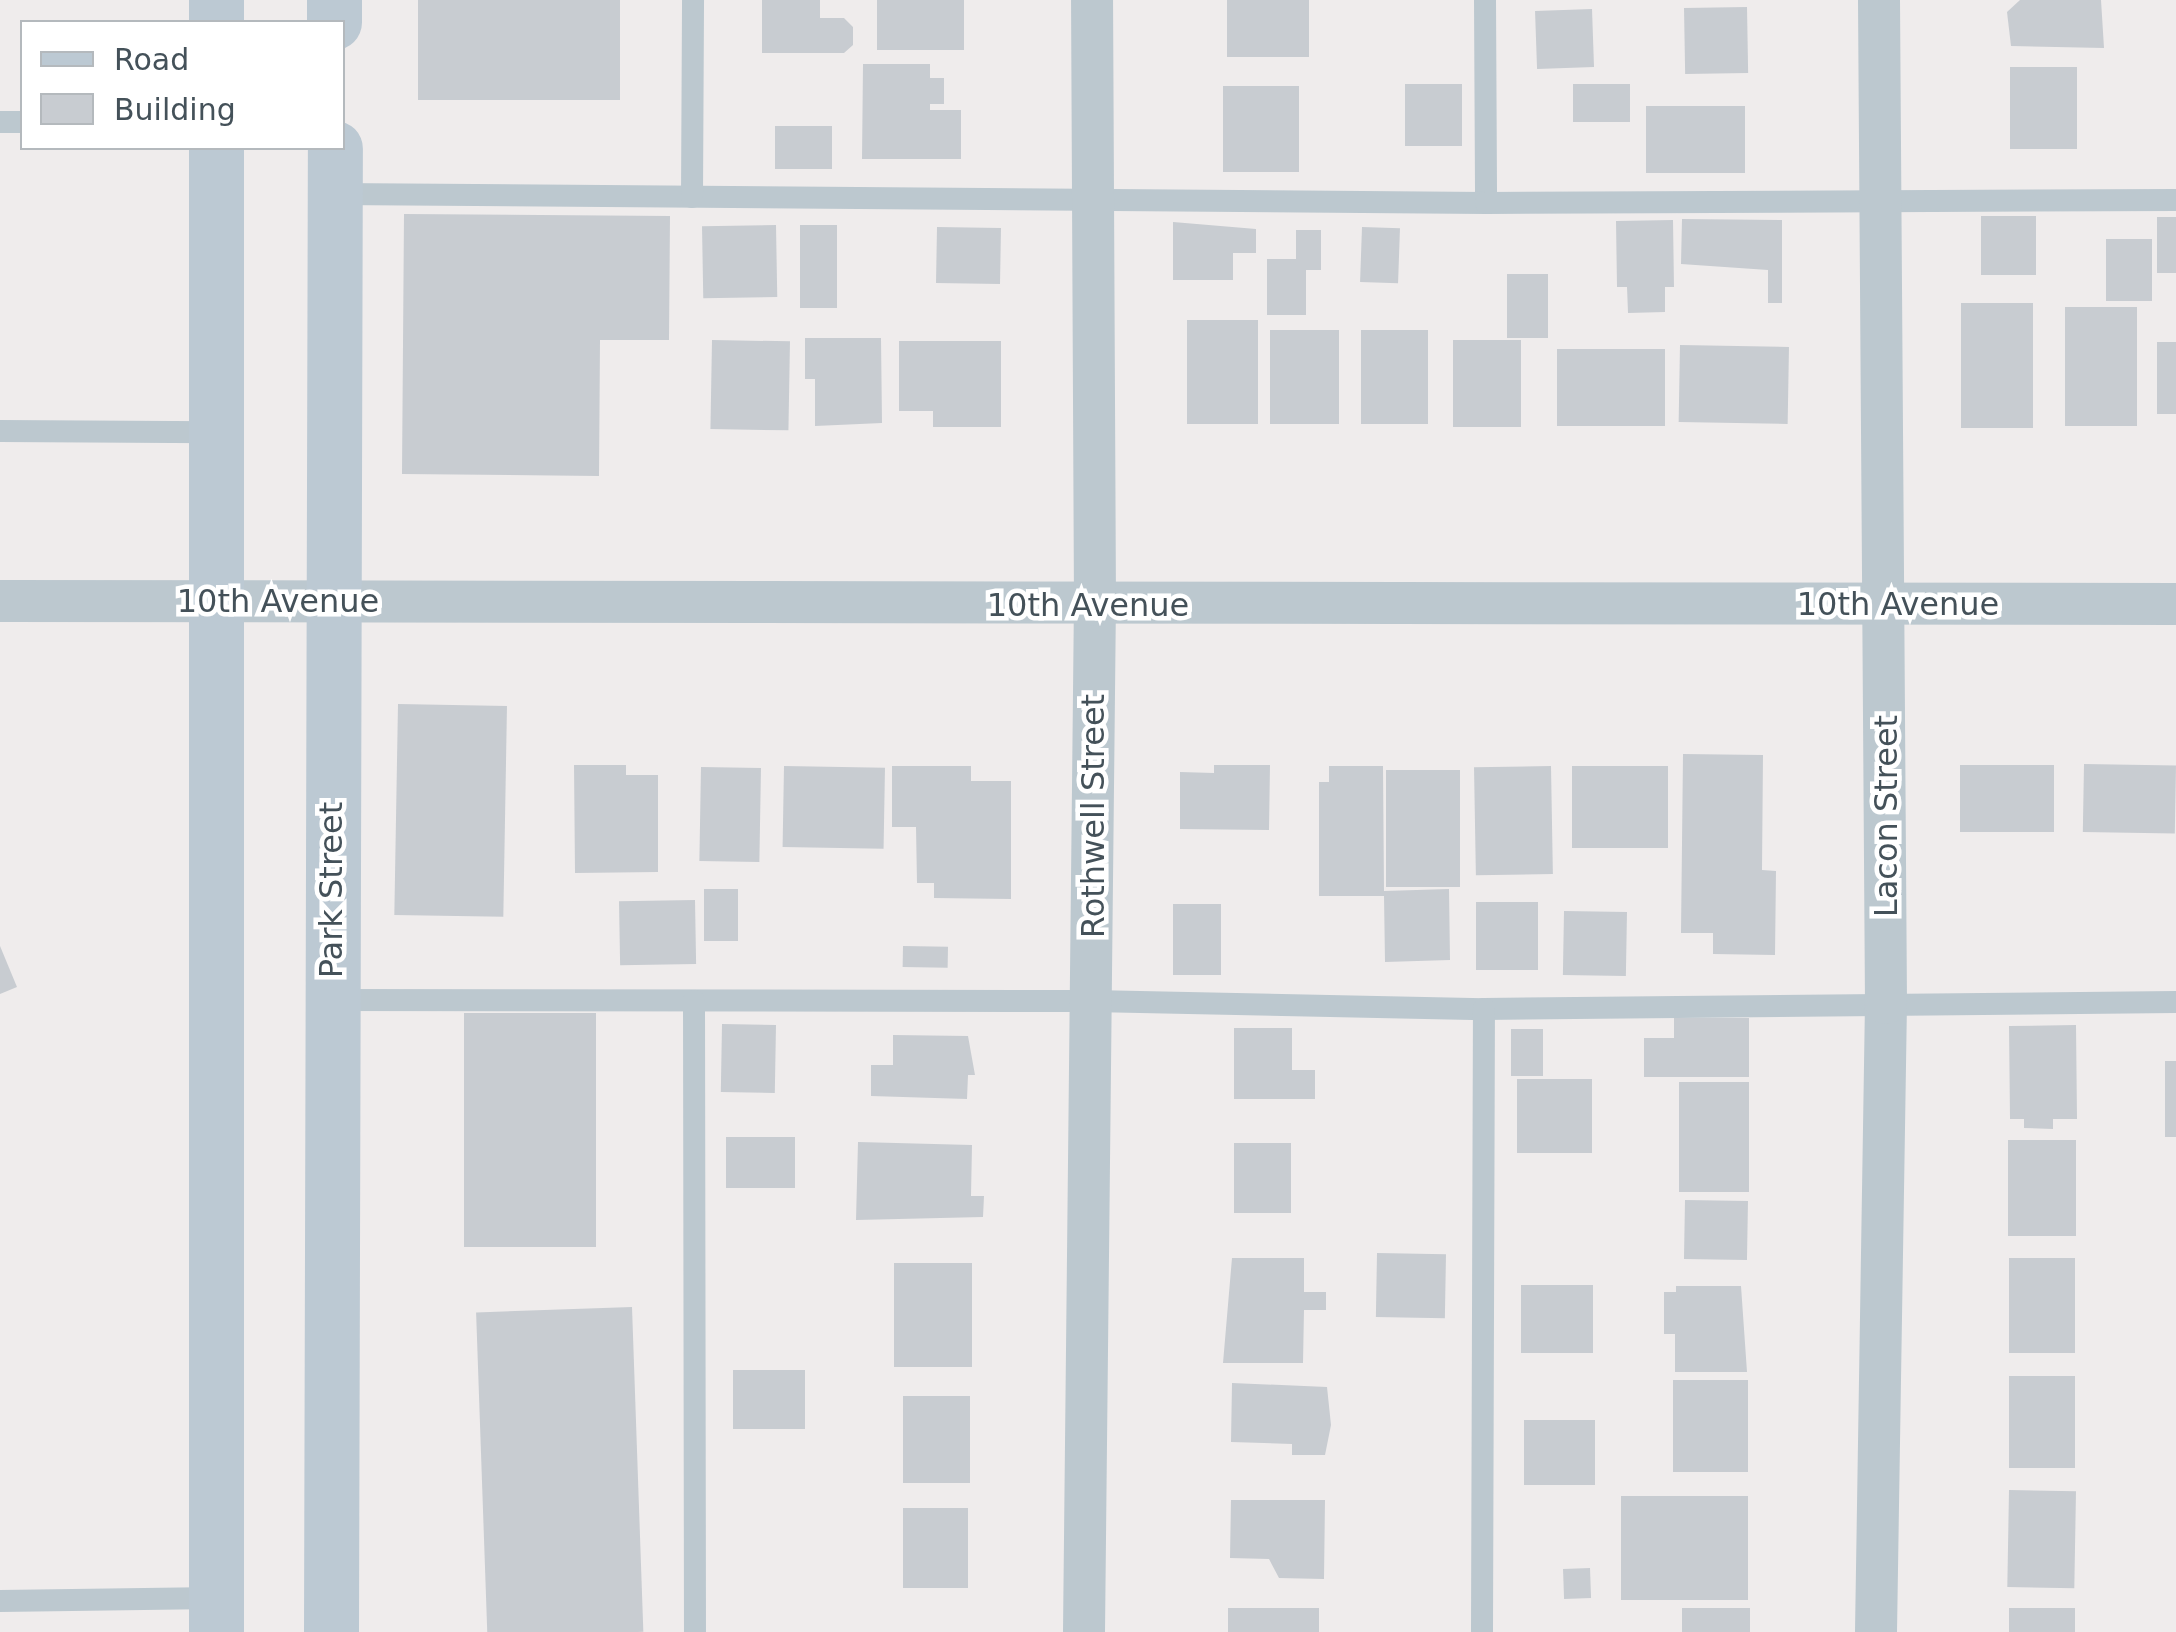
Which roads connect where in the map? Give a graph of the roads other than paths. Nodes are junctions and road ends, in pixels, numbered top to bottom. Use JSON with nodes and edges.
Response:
{"nodes":[{"id":1,"x":693,"y":0,"type":"edge"},
{"id":2,"x":1092,"y":0,"type":"edge"},
{"id":3,"x":1486,"y":0,"type":"edge"},
{"id":4,"x":1880,"y":0,"type":"edge"},
{"id":5,"x":216,"y":150,"type":"edge"},
{"id":6,"x":335,"y":171,"type":"edge"},
{"id":7,"x":692,"y":198,"type":"junction"},
{"id":8,"x":1091,"y":199,"type":"junction"},
{"id":9,"x":2176,"y":200,"type":"edge"},
{"id":10,"x":1880,"y":202,"type":"junction"},
{"id":11,"x":1486,"y":203,"type":"junction"},
{"id":12,"x":0,"y":432,"type":"edge"},
{"id":13,"x":216,"y":432,"type":"junction"},
{"id":14,"x":330,"y":600,"type":"junction"},
{"id":15,"x":0,"y":601,"type":"edge"},
{"id":16,"x":216,"y":601,"type":"junction"},
{"id":17,"x":1886,"y":604,"type":"junction"},
{"id":18,"x":2176,"y":604,"type":"edge"},
{"id":19,"x":1095,"y":605,"type":"junction"},
{"id":20,"x":331,"y":1000,"type":"junction"},
{"id":21,"x":694,"y":1001,"type":"junction"},
{"id":22,"x":1092,"y":1001,"type":"junction"},
{"id":23,"x":2176,"y":1002,"type":"edge"},
{"id":24,"x":1886,"y":1004,"type":"junction"},
{"id":25,"x":1484,"y":1010,"type":"junction"},
{"id":26,"x":0,"y":1601,"type":"edge"},
{"id":27,"x":216,"y":1615,"type":"edge"},
{"id":28,"x":330,"y":1632,"type":"edge"},
{"id":29,"x":695,"y":1632,"type":"edge"},
{"id":30,"x":1084,"y":1632,"type":"edge"},
{"id":31,"x":1482,"y":1632,"type":"edge"},
{"id":32,"x":1876,"y":1632,"type":"edge"}],
"edges":[{"from":1,"to":7,"type":"lane"},
{"from":2,"to":8,"type":"street","name":"Rothwell Street"},
{"from":3,"to":11,"type":"lane"},
{"from":4,"to":10,"type":"street","name":"Lacon Street"},
{"from":5,"to":13,"type":"main road"},
{"from":6,"to":7,"type":"lane"},
{"from":6,"to":14,"type":"main road","name":"Park Street"},
{"from":7,"to":8,"type":"lane"},
{"from":8,"to":11,"type":"lane"},
{"from":8,"to":19,"type":"street","name":"Rothwell Street"},
{"from":9,"to":10,"type":"lane"},
{"from":10,"to":11,"type":"lane"},
{"from":10,"to":17,"type":"street","name":"Lacon Street"},
{"from":12,"to":13,"type":"lane"},
{"from":13,"to":16,"type":"main road"},
{"from":14,"to":16,"type":"street","name":"10th Avenue"},
{"from":14,"to":19,"type":"street","name":"10th Avenue"},
{"from":14,"to":20,"type":"main road","name":"Park Street"},
{"from":15,"to":16,"type":"street","name":"10th Avenue"},
{"from":16,"to":27,"type":"main road"},
{"from":17,"to":18,"type":"street","name":"10th Avenue"},
{"from":17,"to":19,"type":"street","name":"10th Avenue"},
{"from":17,"to":24,"type":"street","name":"Lacon Street"},
{"from":19,"to":22,"type":"street","name":"Rothwell Street"},
{"from":20,"to":21,"type":"lane"},
{"from":20,"to":28,"type":"main road","name":"Park Street"},
{"from":21,"to":22,"type":"lane"},
{"from":21,"to":29,"type":"lane"},
{"from":22,"to":25,"type":"lane"},
{"from":22,"to":30,"type":"street","name":"Rothwell Street"},
{"from":23,"to":24,"type":"lane"},
{"from":24,"to":25,"type":"lane"},
{"from":24,"to":32,"type":"street","name":"Lacon Street"},
{"from":25,"to":31,"type":"lane"},
{"from":26,"to":27,"type":"lane"}]}
